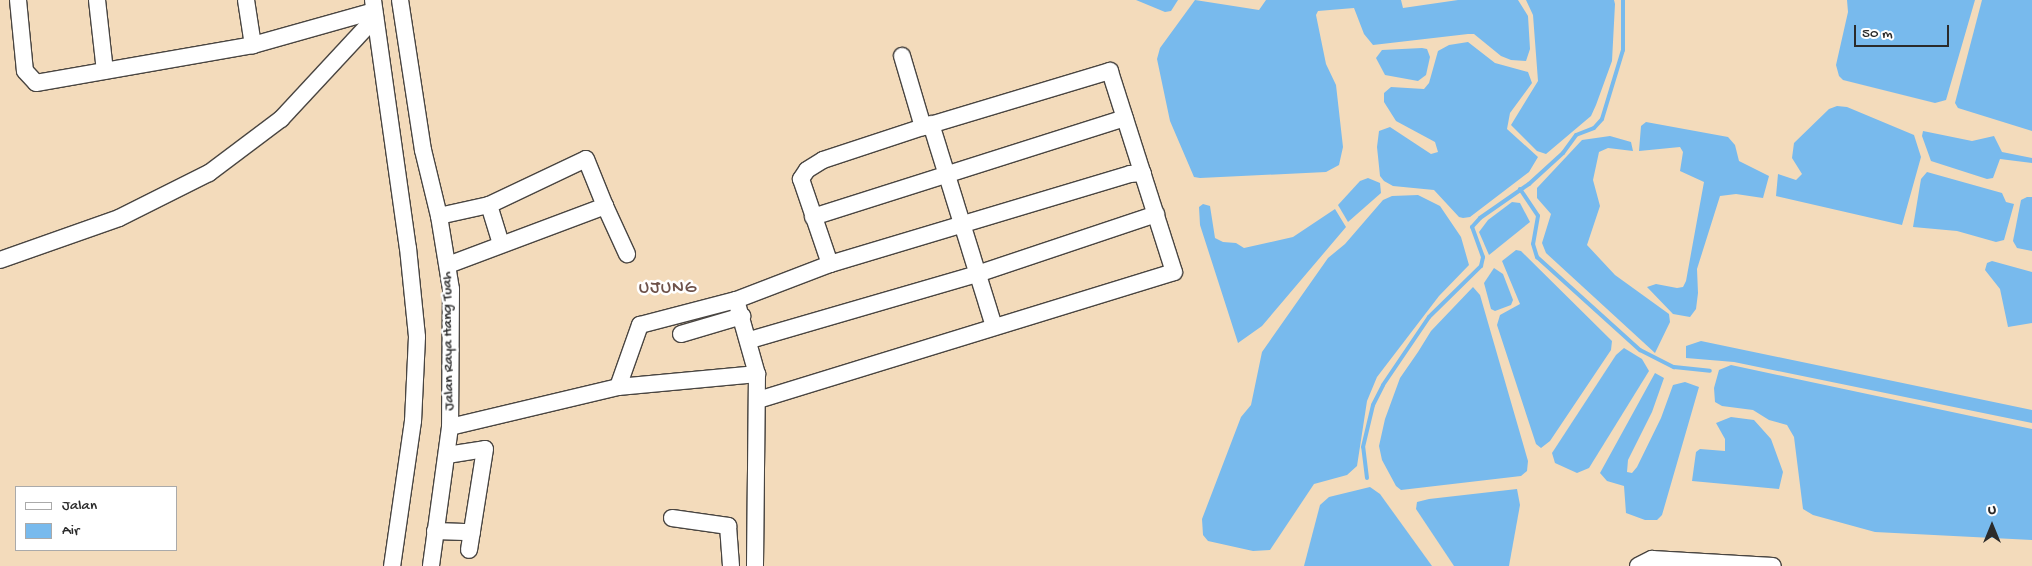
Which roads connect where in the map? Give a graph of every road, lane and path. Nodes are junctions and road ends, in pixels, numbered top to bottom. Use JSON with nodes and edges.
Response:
{"nodes":[{"id":1,"x":18,"y":0,"type":"edge"},
{"id":2,"x":97,"y":0,"type":"edge"},
{"id":3,"x":246,"y":0,"type":"edge"},
{"id":4,"x":400,"y":0,"type":"edge"},
{"id":5,"x":374,"y":10,"type":"edge"},
{"id":6,"x":253,"y":45,"type":"junction"},
{"id":7,"x":902,"y":56,"type":"dead end"},
{"id":8,"x":106,"y":71,"type":"junction"},
{"id":9,"x":1125,"y":118,"type":"junction"},
{"id":10,"x":927,"y":125,"type":"junction"},
{"id":11,"x":1143,"y":173,"type":"junction"},
{"id":12,"x":947,"y":175,"type":"junction"},
{"id":13,"x":489,"y":205,"type":"junction"},
{"id":14,"x":605,"y":206,"type":"junction"},
{"id":15,"x":1156,"y":214,"type":"junction"},
{"id":16,"x":439,"y":216,"type":"junction"},
{"id":17,"x":813,"y":217,"type":"junction"},
{"id":18,"x":961,"y":224,"type":"junction"},
{"id":19,"x":501,"y":244,"type":"junction"},
{"id":20,"x":627,"y":254,"type":"dead end"},
{"id":21,"x":0,"y":260,"type":"edge"},
{"id":22,"x":830,"y":264,"type":"junction"},
{"id":23,"x":448,"y":265,"type":"junction"},
{"id":24,"x":977,"y":274,"type":"junction"},
{"id":25,"x":739,"y":308,"type":"junction"},
{"id":26,"x":994,"y":326,"type":"junction"},
{"id":27,"x":681,"y":334,"type":"dead end"},
{"id":28,"x":750,"y":340,"type":"junction"},
{"id":29,"x":757,"y":374,"type":"junction"},
{"id":30,"x":618,"y":387,"type":"junction"},
{"id":31,"x":758,"y":400,"type":"junction"},
{"id":32,"x":450,"y":427,"type":"junction"},
{"id":33,"x":447,"y":455,"type":"junction"},
{"id":34,"x":672,"y":518,"type":"dead end"},
{"id":35,"x":435,"y":531,"type":"junction"},
{"id":36,"x":472,"y":532,"type":"junction"},
{"id":37,"x":469,"y":550,"type":"dead end"},
{"id":38,"x":392,"y":566,"type":"edge"},
{"id":39,"x":431,"y":566,"type":"edge"},
{"id":40,"x":731,"y":566,"type":"edge"},
{"id":41,"x":755,"y":566,"type":"edge"},
{"id":42,"x":1638,"y":566,"type":"edge"},
{"id":43,"x":1773,"y":566,"type":"edge"}],
"edges":[{"from":1,"to":8,"type":"street"},
{"from":2,"to":8,"type":"street"},
{"from":3,"to":6,"type":"street"},
{"from":4,"to":16,"type":"street","name":"Jalan Raya Hang Tuah"},
{"from":5,"to":6,"type":"street"},
{"from":5,"to":21,"type":"street"},
{"from":5,"to":38,"type":"street"},
{"from":6,"to":8,"type":"street"},
{"from":7,"to":10,"type":"street"},
{"from":9,"to":10,"type":"street"},
{"from":9,"to":11,"type":"street"},
{"from":9,"to":12,"type":"street"},
{"from":10,"to":12,"type":"street"},
{"from":10,"to":17,"type":"street"},
{"from":11,"to":15,"type":"street"},
{"from":11,"to":18,"type":"street"},
{"from":12,"to":17,"type":"street"},
{"from":12,"to":18,"type":"street"},
{"from":13,"to":14,"type":"street"},
{"from":13,"to":16,"type":"street"},
{"from":13,"to":19,"type":"street"},
{"from":14,"to":19,"type":"street"},
{"from":14,"to":20,"type":"street"},
{"from":15,"to":24,"type":"street"},
{"from":15,"to":26,"type":"street"},
{"from":16,"to":23,"type":"street","name":"Jalan Raya Hang Tuah"},
{"from":17,"to":22,"type":"street"},
{"from":18,"to":22,"type":"street"},
{"from":18,"to":24,"type":"street"},
{"from":19,"to":23,"type":"street"},
{"from":22,"to":25,"type":"street"},
{"from":23,"to":32,"type":"street","name":"Jalan Raya Hang Tuah"},
{"from":24,"to":26,"type":"street"},
{"from":24,"to":28,"type":"street"},
{"from":25,"to":27,"type":"street"},
{"from":25,"to":28,"type":"street"},
{"from":25,"to":30,"type":"street"},
{"from":26,"to":31,"type":"street"},
{"from":28,"to":29,"type":"street"},
{"from":29,"to":30,"type":"street"},
{"from":29,"to":31,"type":"street"},
{"from":30,"to":32,"type":"street"},
{"from":31,"to":41,"type":"street"},
{"from":32,"to":33,"type":"street","name":"Jalan Raya Hang Tuah"},
{"from":33,"to":35,"type":"street","name":"Jalan Raya Hang Tuah"},
{"from":33,"to":36,"type":"street"},
{"from":34,"to":40,"type":"street"},
{"from":35,"to":36,"type":"street"},
{"from":35,"to":39,"type":"street","name":"Jalan Raya Hang Tuah"},
{"from":36,"to":37,"type":"street"},
{"from":42,"to":43,"type":"street"}]}
